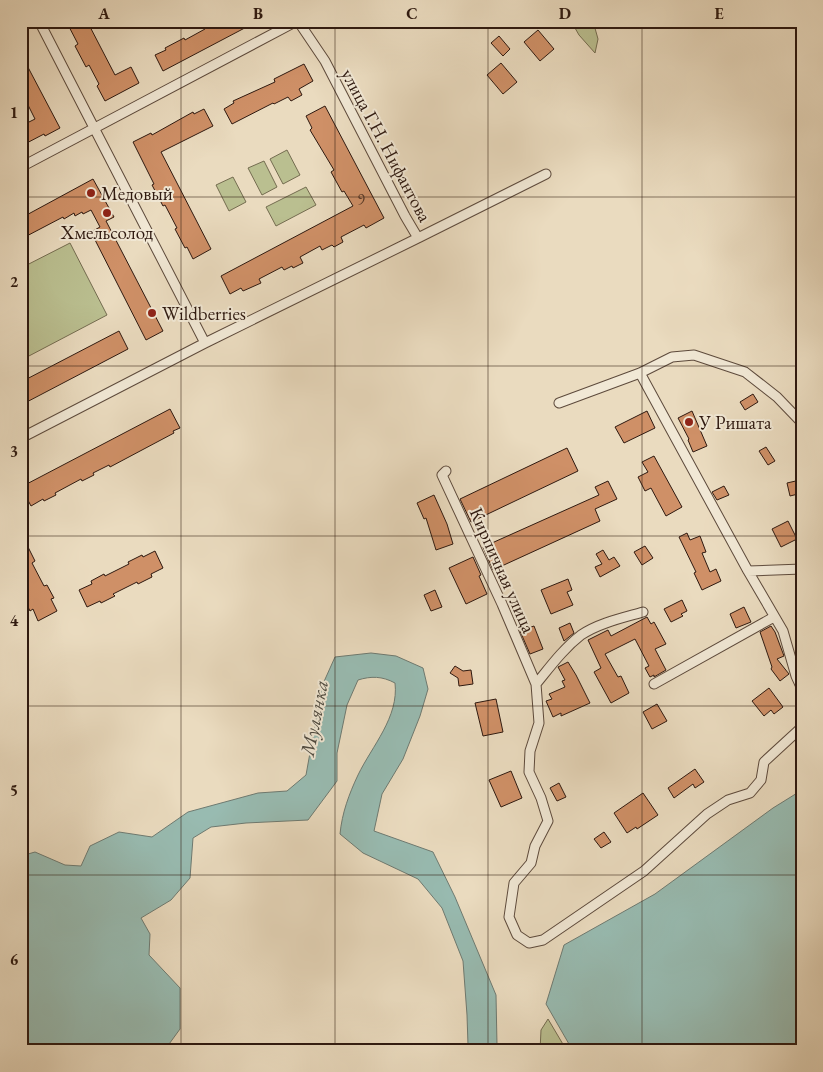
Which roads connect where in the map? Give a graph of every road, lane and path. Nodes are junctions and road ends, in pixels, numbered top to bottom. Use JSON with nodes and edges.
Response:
{"nodes":[{"id":1,"x":39,"y":21,"type":"edge"},
{"id":2,"x":297,"y":21,"type":"edge"},
{"id":3,"x":95,"y":129,"type":"junction"},
{"id":4,"x":21,"y":167,"type":"edge"},
{"id":5,"x":546,"y":174,"type":"dead end"},
{"id":6,"x":418,"y":238,"type":"junction"},
{"id":7,"x":206,"y":343,"type":"junction"},
{"id":8,"x":640,"y":373,"type":"junction"},
{"id":9,"x":559,"y":403,"type":"dead end"},
{"id":10,"x":802,"y":423,"type":"edge"},
{"id":11,"x":21,"y":438,"type":"edge"},
{"id":12,"x":446,"y":471,"type":"dead end"},
{"id":13,"x":802,"y":570,"type":"edge"},
{"id":14,"x":748,"y":571,"type":"junction"},
{"id":15,"x":643,"y":612,"type":"dead end"},
{"id":16,"x":774,"y":617,"type":"junction"},
{"id":17,"x":536,"y":684,"type":"junction"},
{"id":18,"x":654,"y":684,"type":"dead end"},
{"id":19,"x":802,"y":689,"type":"edge"},
{"id":20,"x":802,"y":727,"type":"edge"}],
"edges":[{"from":1,"to":3,"type":"street"},
{"from":2,"to":3,"type":"street"},
{"from":2,"to":6,"type":"street","name":"улица Г.Н. Нифантова"},
{"from":3,"to":4,"type":"street"},
{"from":3,"to":7,"type":"street"},
{"from":5,"to":6,"type":"street"},
{"from":6,"to":7,"type":"street","name":"улица Г.Н. Нифантова"},
{"from":7,"to":11,"type":"street","name":"улица Г.Н. Нифантова"},
{"from":8,"to":9,"type":"street"},
{"from":8,"to":10,"type":"street"},
{"from":8,"to":14,"type":"street"},
{"from":12,"to":17,"type":"street","name":"Кирпичная улица"},
{"from":13,"to":14,"type":"street"},
{"from":14,"to":16,"type":"street"},
{"from":15,"to":17,"type":"street"},
{"from":16,"to":18,"type":"street"},
{"from":16,"to":19,"type":"street"},
{"from":17,"to":20,"type":"street","name":"Кирпичная улица"}]}
